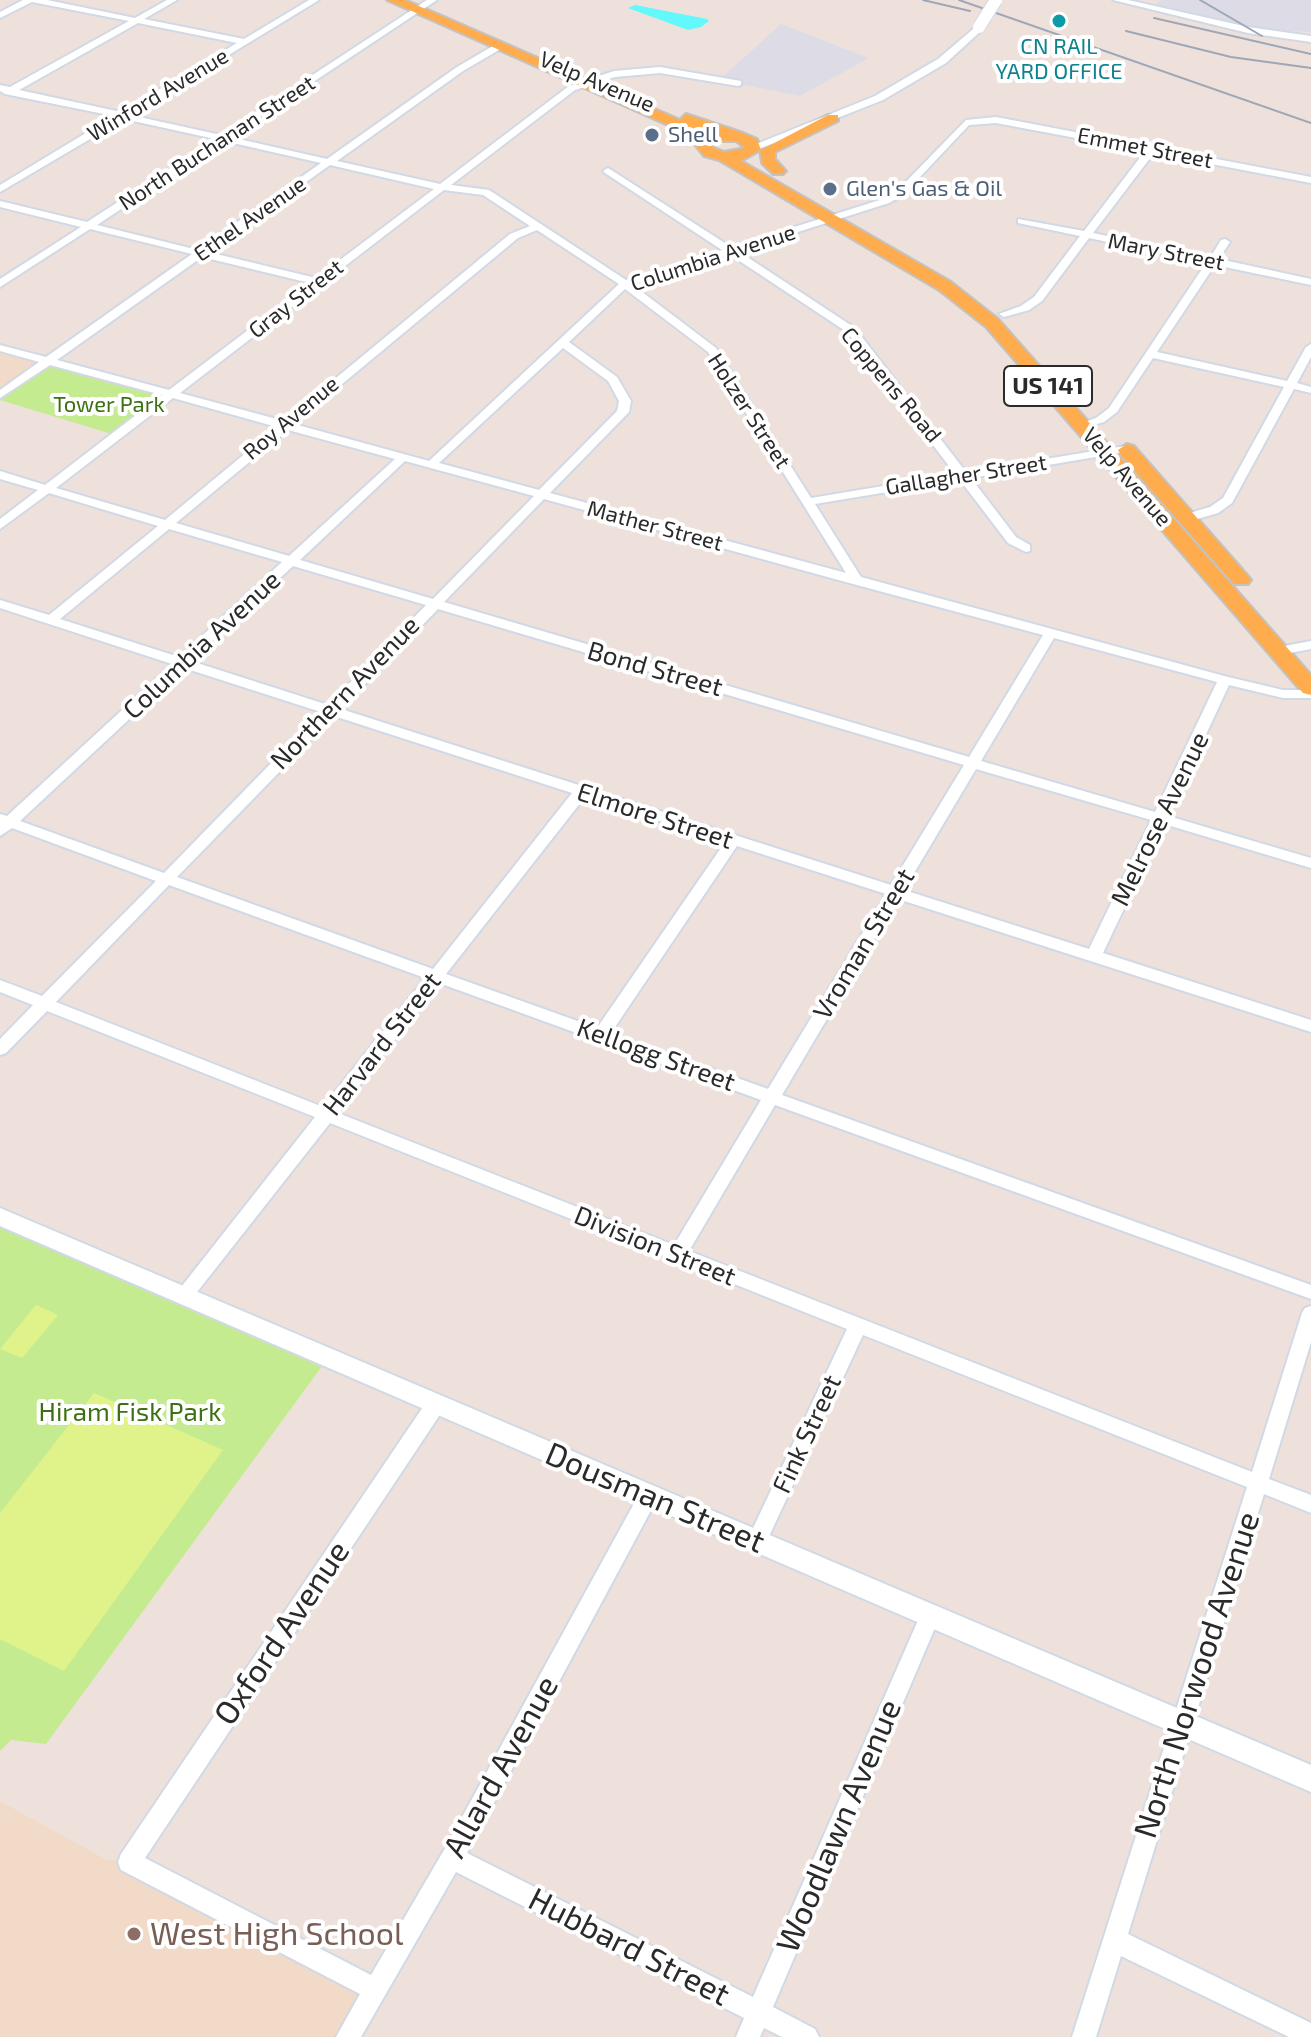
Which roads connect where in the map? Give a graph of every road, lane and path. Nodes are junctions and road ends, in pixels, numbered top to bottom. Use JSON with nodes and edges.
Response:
{"nodes":[{"id":1,"x":32,"y":0,"type":"edge"},
{"id":2,"x":173,"y":0,"type":"edge"},
{"id":3,"x":315,"y":0,"type":"edge"},
{"id":4,"x":394,"y":0,"type":"edge"},
{"id":5,"x":433,"y":0,"type":"edge"},
{"id":6,"x":984,"y":0,"type":"edge"},
{"id":7,"x":996,"y":0,"type":"edge"},
{"id":8,"x":1117,"y":0,"type":"edge"},
{"id":9,"x":418,"y":10,"type":"junction"},
{"id":10,"x":0,"y":15,"type":"edge"},
{"id":11,"x":136,"y":20,"type":"junction"},
{"id":12,"x":974,"y":25,"type":"junction"},
{"id":13,"x":1311,"y":39,"type":"edge"},
{"id":14,"x":245,"y":42,"type":"junction"},
{"id":15,"x":504,"y":46,"type":"junction"},
{"id":16,"x":590,"y":81,"type":"junction"},
{"id":17,"x":738,"y":83,"type":"dead end"},
{"id":18,"x":0,"y":88,"type":"edge"},
{"id":19,"x":11,"y":91,"type":"junction"},
{"id":20,"x":0,"y":97,"type":"edge"},
{"id":21,"x":123,"y":116,"type":"junction"},
{"id":22,"x":833,"y":118,"type":"junction"},
{"id":23,"x":815,"y":119,"type":"junction"},
{"id":24,"x":979,"y":120,"type":"joint"},
{"id":25,"x":225,"y":138,"type":"junction"},
{"id":26,"x":740,"y":140,"type":"junction"},
{"id":27,"x":704,"y":143,"type":"junction"},
{"id":28,"x":1152,"y":149,"type":"junction"},
{"id":29,"x":724,"y":157,"type":"junction"},
{"id":30,"x":330,"y":161,"type":"junction"},
{"id":31,"x":608,"y":171,"type":"dead end"},
{"id":32,"x":787,"y":178,"type":"junction"},
{"id":33,"x":1311,"y":180,"type":"edge"},
{"id":34,"x":441,"y":187,"type":"junction"},
{"id":35,"x":0,"y":189,"type":"edge"},
{"id":36,"x":0,"y":204,"type":"edge"},
{"id":37,"x":841,"y":217,"type":"junction"},
{"id":38,"x":1022,"y":221,"type":"dead end"},
{"id":39,"x":90,"y":226,"type":"junction"},
{"id":40,"x":538,"y":226,"type":"junction"},
{"id":41,"x":1085,"y":235,"type":"junction"},
{"id":42,"x":1225,"y":242,"type":"dead end"},
{"id":43,"x":729,"y":250,"type":"junction"},
{"id":44,"x":201,"y":253,"type":"junction"},
{"id":45,"x":1211,"y":260,"type":"junction"},
{"id":46,"x":318,"y":282,"type":"junction"},
{"id":47,"x":1311,"y":282,"type":"edge"},
{"id":48,"x":0,"y":284,"type":"edge"},
{"id":49,"x":625,"y":284,"type":"junction"},
{"id":50,"x":1004,"y":314,"type":"junction"},
{"id":51,"x":562,"y":342,"type":"junction"},
{"id":52,"x":1311,"y":347,"type":"edge"},
{"id":53,"x":0,"y":348,"type":"edge"},
{"id":54,"x":1152,"y":354,"type":"junction"},
{"id":55,"x":48,"y":361,"type":"junction"},
{"id":56,"x":1290,"y":385,"type":"junction"},
{"id":57,"x":1311,"y":390,"type":"edge"},
{"id":58,"x":172,"y":394,"type":"junction"},
{"id":59,"x":0,"y":395,"type":"edge"},
{"id":60,"x":1091,"y":422,"type":"junction"},
{"id":61,"x":283,"y":425,"type":"junction"},
{"id":62,"x":1125,"y":449,"type":"junction"},
{"id":63,"x":1105,"y":452,"type":"junction"},
{"id":64,"x":403,"y":457,"type":"junction"},
{"id":65,"x":431,"y":465,"type":"junction"},
{"id":66,"x":0,"y":475,"type":"edge"},
{"id":67,"x":964,"y":475,"type":"junction"},
{"id":68,"x":48,"y":489,"type":"junction"},
{"id":69,"x":541,"y":495,"type":"junction"},
{"id":70,"x":807,"y":502,"type":"junction"},
{"id":71,"x":1187,"y":518,"type":"junction"},
{"id":72,"x":166,"y":524,"type":"junction"},
{"id":73,"x":0,"y":525,"type":"edge"},
{"id":74,"x":1026,"y":548,"type":"dead end"},
{"id":75,"x":293,"y":561,"type":"junction"},
{"id":76,"x":857,"y":581,"type":"junction"},
{"id":77,"x":433,"y":603,"type":"junction"},
{"id":78,"x":0,"y":604,"type":"edge"},
{"id":79,"x":50,"y":621,"type":"junction"},
{"id":80,"x":1050,"y":633,"type":"junction"},
{"id":81,"x":1300,"y":651,"type":"edge"},
{"id":82,"x":182,"y":663,"type":"junction"},
{"id":83,"x":1225,"y":680,"type":"junction"},
{"id":84,"x":1311,"y":691,"type":"edge"},
{"id":85,"x":328,"y":711,"type":"junction"},
{"id":86,"x":973,"y":762,"type":"junction"},
{"id":87,"x":581,"y":792,"type":"junction"},
{"id":88,"x":1161,"y":818,"type":"junction"},
{"id":89,"x":3,"y":824,"type":"edge"},
{"id":90,"x":733,"y":841,"type":"junction"},
{"id":91,"x":1310,"y":857,"type":"edge"},
{"id":92,"x":165,"y":878,"type":"junction"},
{"id":93,"x":895,"y":893,"type":"junction"},
{"id":94,"x":1093,"y":957,"type":"junction"},
{"id":95,"x":436,"y":976,"type":"junction"},
{"id":96,"x":0,"y":986,"type":"edge"},
{"id":97,"x":43,"y":1003,"type":"junction"},
{"id":98,"x":1311,"y":1026,"type":"edge"},
{"id":99,"x":601,"y":1035,"type":"junction"},
{"id":100,"x":0,"y":1049,"type":"edge"},
{"id":101,"x":772,"y":1097,"type":"junction"},
{"id":102,"x":327,"y":1114,"type":"junction"},
{"id":103,"x":0,"y":1217,"type":"edge"},
{"id":104,"x":677,"y":1255,"type":"junction"},
{"id":105,"x":1311,"y":1292,"type":"edge"},
{"id":106,"x":184,"y":1296,"type":"junction"},
{"id":107,"x":1311,"y":1313,"type":"edge"},
{"id":108,"x":858,"y":1326,"type":"junction"},
{"id":109,"x":436,"y":1404,"type":"junction"},
{"id":110,"x":1258,"y":1483,"type":"junction"},
{"id":111,"x":649,"y":1495,"type":"junction"},
{"id":112,"x":1311,"y":1504,"type":"edge"},
{"id":113,"x":757,"y":1541,"type":"junction"},
{"id":114,"x":930,"y":1616,"type":"junction"},
{"id":115,"x":1180,"y":1723,"type":"junction"},
{"id":116,"x":1311,"y":1779,"type":"edge"},
{"id":117,"x":452,"y":1858,"type":"junction"},
{"id":118,"x":1114,"y":1940,"type":"junction"},
{"id":119,"x":375,"y":1989,"type":"junction"},
{"id":120,"x":758,"y":2013,"type":"junction"},
{"id":121,"x":1311,"y":2035,"type":"edge"},
{"id":122,"x":348,"y":2037,"type":"edge"},
{"id":123,"x":748,"y":2037,"type":"edge"},
{"id":124,"x":807,"y":2037,"type":"edge"},
{"id":125,"x":1084,"y":2037,"type":"edge"}],
"edges":[{"from":1,"to":10,"type":"street"},
{"from":1,"to":11,"type":"street"},
{"from":2,"to":11,"type":"street"},
{"from":3,"to":14,"type":"street","name":"Winford Avenue"},
{"from":4,"to":9,"type":"main road","name":"Velp Avenue","number":"US 141"},
{"from":5,"to":9,"type":"street","name":"North Buchanan Street"},
{"from":6,"to":12,"type":"street"},
{"from":7,"to":12,"type":"street","bridge":true},
{"from":8,"to":13,"type":"street"},
{"from":9,"to":15,"type":"main road","name":"Velp Avenue","number":"US 141"},
{"from":9,"to":25,"type":"street","name":"North Buchanan Street"},
{"from":11,"to":14,"type":"street"},
{"from":11,"to":19,"type":"street"},
{"from":12,"to":22,"type":"street"},
{"from":12,"to":23,"type":"street"},
{"from":14,"to":21,"type":"street","name":"Winford Avenue"},
{"from":15,"to":16,"type":"main road","name":"Velp Avenue","number":"US 141"},
{"from":15,"to":30,"type":"street","name":"Ethel Avenue"},
{"from":16,"to":17,"type":"street"},
{"from":16,"to":26,"type":"main road","name":"Velp Avenue","number":"US 141"},
{"from":16,"to":27,"type":"main road","name":"Velp Avenue","number":"US 141"},
{"from":16,"to":34,"type":"street","name":"Gray Street"},
{"from":18,"to":19,"type":"street","name":"Holzer Street"},
{"from":19,"to":20,"type":"street"},
{"from":19,"to":21,"type":"street","name":"Holzer Street"},
{"from":21,"to":25,"type":"street","name":"Holzer Street"},
{"from":21,"to":35,"type":"street","name":"Winford Avenue"},
{"from":22,"to":26,"type":"street"},
{"from":22,"to":32,"type":"main road"},
{"from":23,"to":26,"type":"street"},
{"from":23,"to":26,"type":"main road"},
{"from":24,"to":28,"type":"street","name":"Emmet Street"},
{"from":24,"to":37,"type":"street","name":"Columbia Avenue"},
{"from":25,"to":30,"type":"street","name":"Holzer Street"},
{"from":25,"to":39,"type":"street","name":"North Buchanan Street"},
{"from":26,"to":27,"type":"main road"},
{"from":26,"to":29,"type":"main road"},
{"from":26,"to":32,"type":"main road","name":"Velp Avenue","number":"US 141"},
{"from":27,"to":29,"type":"main road","name":"Velp Avenue"},
{"from":28,"to":33,"type":"street","name":"Emmet Street"},
{"from":28,"to":41,"type":"street"},
{"from":29,"to":37,"type":"main road","name":"Velp Avenue","number":"US 141"},
{"from":30,"to":34,"type":"street","name":"Holzer Street"},
{"from":30,"to":44,"type":"street","name":"Ethel Avenue"},
{"from":31,"to":43,"type":"street","name":"Coppens Road"},
{"from":32,"to":37,"type":"main road","name":"Velp Avenue","number":"US 141"},
{"from":34,"to":40,"type":"street","name":"Holzer Street"},
{"from":34,"to":46,"type":"street","name":"Gray Street"},
{"from":36,"to":39,"type":"street"},
{"from":37,"to":43,"type":"street","name":"Columbia Avenue"},
{"from":37,"to":50,"type":"main road","name":"Velp Avenue","number":"US 141"},
{"from":37,"to":60,"type":"main road","name":"Velp Avenue","number":"US 141"},
{"from":38,"to":41,"type":"street","name":"Mary Street"},
{"from":39,"to":44,"type":"street"},
{"from":39,"to":48,"type":"street","name":"North Buchanan Street"},
{"from":40,"to":49,"type":"street","name":"Holzer Street"},
{"from":40,"to":61,"type":"street","name":"Roy Avenue"},
{"from":41,"to":45,"type":"street","name":"Mary Street"},
{"from":41,"to":50,"type":"street"},
{"from":42,"to":45,"type":"street"},
{"from":43,"to":49,"type":"street","name":"Columbia Avenue"},
{"from":43,"to":67,"type":"street","name":"Coppens Road"},
{"from":44,"to":46,"type":"street"},
{"from":44,"to":55,"type":"street","name":"Ethel Avenue"},
{"from":45,"to":47,"type":"street","name":"Mary Street"},
{"from":45,"to":54,"type":"street"},
{"from":46,"to":58,"type":"street","name":"Gray Street"},
{"from":49,"to":51,"type":"street","name":"Columbia Avenue"},
{"from":49,"to":70,"type":"street","name":"Holzer Street"},
{"from":50,"to":60,"type":"main road","name":"Velp Avenue","number":"US 141"},
{"from":51,"to":65,"type":"street","name":"Columbia Avenue"},
{"from":51,"to":69,"type":"street","name":"Northern Avenue"},
{"from":52,"to":56,"type":"street"},
{"from":53,"to":55,"type":"street","name":"Mather Street"},
{"from":54,"to":56,"type":"street"},
{"from":54,"to":60,"type":"street"},
{"from":55,"to":58,"type":"street","name":"Mather Street"},
{"from":55,"to":59,"type":"street","name":"Ethel Avenue"},
{"from":56,"to":57,"type":"street"},
{"from":56,"to":71,"type":"street"},
{"from":58,"to":61,"type":"street","name":"Mather Street"},
{"from":58,"to":68,"type":"street","name":"Gray Street"},
{"from":60,"to":62,"type":"main road","name":"Velp Avenue","number":"US 141"},
{"from":60,"to":63,"type":"main road","name":"Velp Avenue","number":"US 141"},
{"from":61,"to":64,"type":"street","name":"Mather Street"},
{"from":61,"to":72,"type":"street","name":"Roy Avenue"},
{"from":62,"to":63,"type":"street","name":"Gallagher Street"},
{"from":62,"to":71,"type":"main road","name":"Velp Avenue","number":"US 141"},
{"from":63,"to":67,"type":"street","name":"Gallagher Street"},
{"from":63,"to":81,"type":"main road","name":"Velp Avenue","number":"US 141"},
{"from":64,"to":65,"type":"street","name":"Mather Street"},
{"from":64,"to":75,"type":"street","name":"Columbia Avenue"},
{"from":65,"to":69,"type":"street","name":"Mather Street"},
{"from":66,"to":68,"type":"street","name":"Bond Street"},
{"from":67,"to":70,"type":"street","name":"Gallagher Street"},
{"from":67,"to":74,"type":"street","name":"Coppens Road"},
{"from":68,"to":72,"type":"street","name":"Bond Street"},
{"from":68,"to":73,"type":"street","name":"Gray Street"},
{"from":69,"to":76,"type":"street","name":"Mather Street"},
{"from":69,"to":77,"type":"street","name":"Northern Avenue"},
{"from":70,"to":76,"type":"street","name":"Holzer Street"},
{"from":71,"to":81,"type":"main road","name":"Velp Avenue","number":"US 141"},
{"from":72,"to":75,"type":"street","name":"Bond Street"},
{"from":72,"to":79,"type":"street","name":"Roy Avenue"},
{"from":75,"to":77,"type":"street","name":"Bond Street"},
{"from":75,"to":82,"type":"street","name":"Columbia Avenue"},
{"from":76,"to":80,"type":"street","name":"Mather Street"},
{"from":77,"to":85,"type":"street","name":"Northern Avenue"},
{"from":77,"to":86,"type":"street","name":"Bond Street"},
{"from":78,"to":79,"type":"street","name":"Elmore Street"},
{"from":79,"to":82,"type":"street","name":"Elmore Street"},
{"from":80,"to":83,"type":"street","name":"Mather Street"},
{"from":80,"to":86,"type":"street","name":"Vroman Street"},
{"from":81,"to":84,"type":"main road","name":"Velp Avenue","number":"US 141"},
{"from":82,"to":85,"type":"street","name":"Elmore Street"},
{"from":82,"to":89,"type":"street","name":"Columbia Avenue"},
{"from":83,"to":84,"type":"street","name":"Mather Street"},
{"from":83,"to":88,"type":"street","name":"Melrose Avenue"},
{"from":85,"to":87,"type":"street","name":"Elmore Street"},
{"from":85,"to":92,"type":"street","name":"Northern Avenue"},
{"from":86,"to":88,"type":"street","name":"Bond Street"},
{"from":86,"to":93,"type":"street","name":"Vroman Street"},
{"from":87,"to":90,"type":"street","name":"Elmore Street"},
{"from":87,"to":95,"type":"street","name":"Harvard Street"},
{"from":88,"to":91,"type":"street","name":"Bond Street"},
{"from":88,"to":94,"type":"street","name":"Melrose Avenue"},
{"from":89,"to":92,"type":"street","name":"Kellogg Street"},
{"from":90,"to":93,"type":"street","name":"Elmore Street"},
{"from":90,"to":99,"type":"street"},
{"from":92,"to":95,"type":"street","name":"Kellogg Street"},
{"from":92,"to":97,"type":"street","name":"Northern Avenue"},
{"from":93,"to":94,"type":"street","name":"Elmore Street"},
{"from":93,"to":101,"type":"street","name":"Vroman Street"},
{"from":94,"to":98,"type":"street","name":"Elmore Street"},
{"from":95,"to":99,"type":"street","name":"Kellogg Street"},
{"from":95,"to":102,"type":"street","name":"Harvard Street"},
{"from":96,"to":97,"type":"street","name":"Division Street"},
{"from":97,"to":100,"type":"street","name":"Northern Avenue"},
{"from":97,"to":102,"type":"street","name":"Division Street"},
{"from":99,"to":101,"type":"street","name":"Kellogg Street"},
{"from":101,"to":104,"type":"street","name":"Vroman Street"},
{"from":101,"to":105,"type":"street","name":"Kellogg Street"},
{"from":102,"to":104,"type":"street","name":"Division Street"},
{"from":102,"to":106,"type":"street","name":"Harvard Street"},
{"from":103,"to":106,"type":"street","name":"Dousman Street"},
{"from":104,"to":108,"type":"street","name":"Division Street"},
{"from":106,"to":109,"type":"street","name":"Dousman Street"},
{"from":107,"to":110,"type":"street","name":"North Norwood Avenue"},
{"from":108,"to":110,"type":"street","name":"Division Street"},
{"from":108,"to":113,"type":"street","name":"Fink Street"},
{"from":109,"to":111,"type":"street","name":"Dousman Street"},
{"from":109,"to":119,"type":"street","name":"Oxford Avenue"},
{"from":110,"to":112,"type":"street","name":"Division Street"},
{"from":110,"to":115,"type":"street","name":"North Norwood Avenue"},
{"from":111,"to":113,"type":"street","name":"Dousman Street"},
{"from":111,"to":117,"type":"street","name":"Allard Avenue"},
{"from":113,"to":114,"type":"street","name":"Dousman Street"},
{"from":114,"to":115,"type":"street","name":"Dousman Street"},
{"from":114,"to":120,"type":"street","name":"Woodlawn Avenue"},
{"from":115,"to":116,"type":"street","name":"Dousman Street"},
{"from":115,"to":118,"type":"street","name":"North Norwood Avenue"},
{"from":117,"to":119,"type":"street","name":"Allard Avenue"},
{"from":117,"to":120,"type":"street","name":"Hubbard Street"},
{"from":118,"to":121,"type":"street"},
{"from":118,"to":125,"type":"street","name":"North Norwood Avenue"},
{"from":119,"to":122,"type":"street","name":"Allard Avenue"},
{"from":120,"to":123,"type":"street","name":"Woodlawn Avenue"},
{"from":120,"to":124,"type":"street","name":"Hubbard Street"}]}
